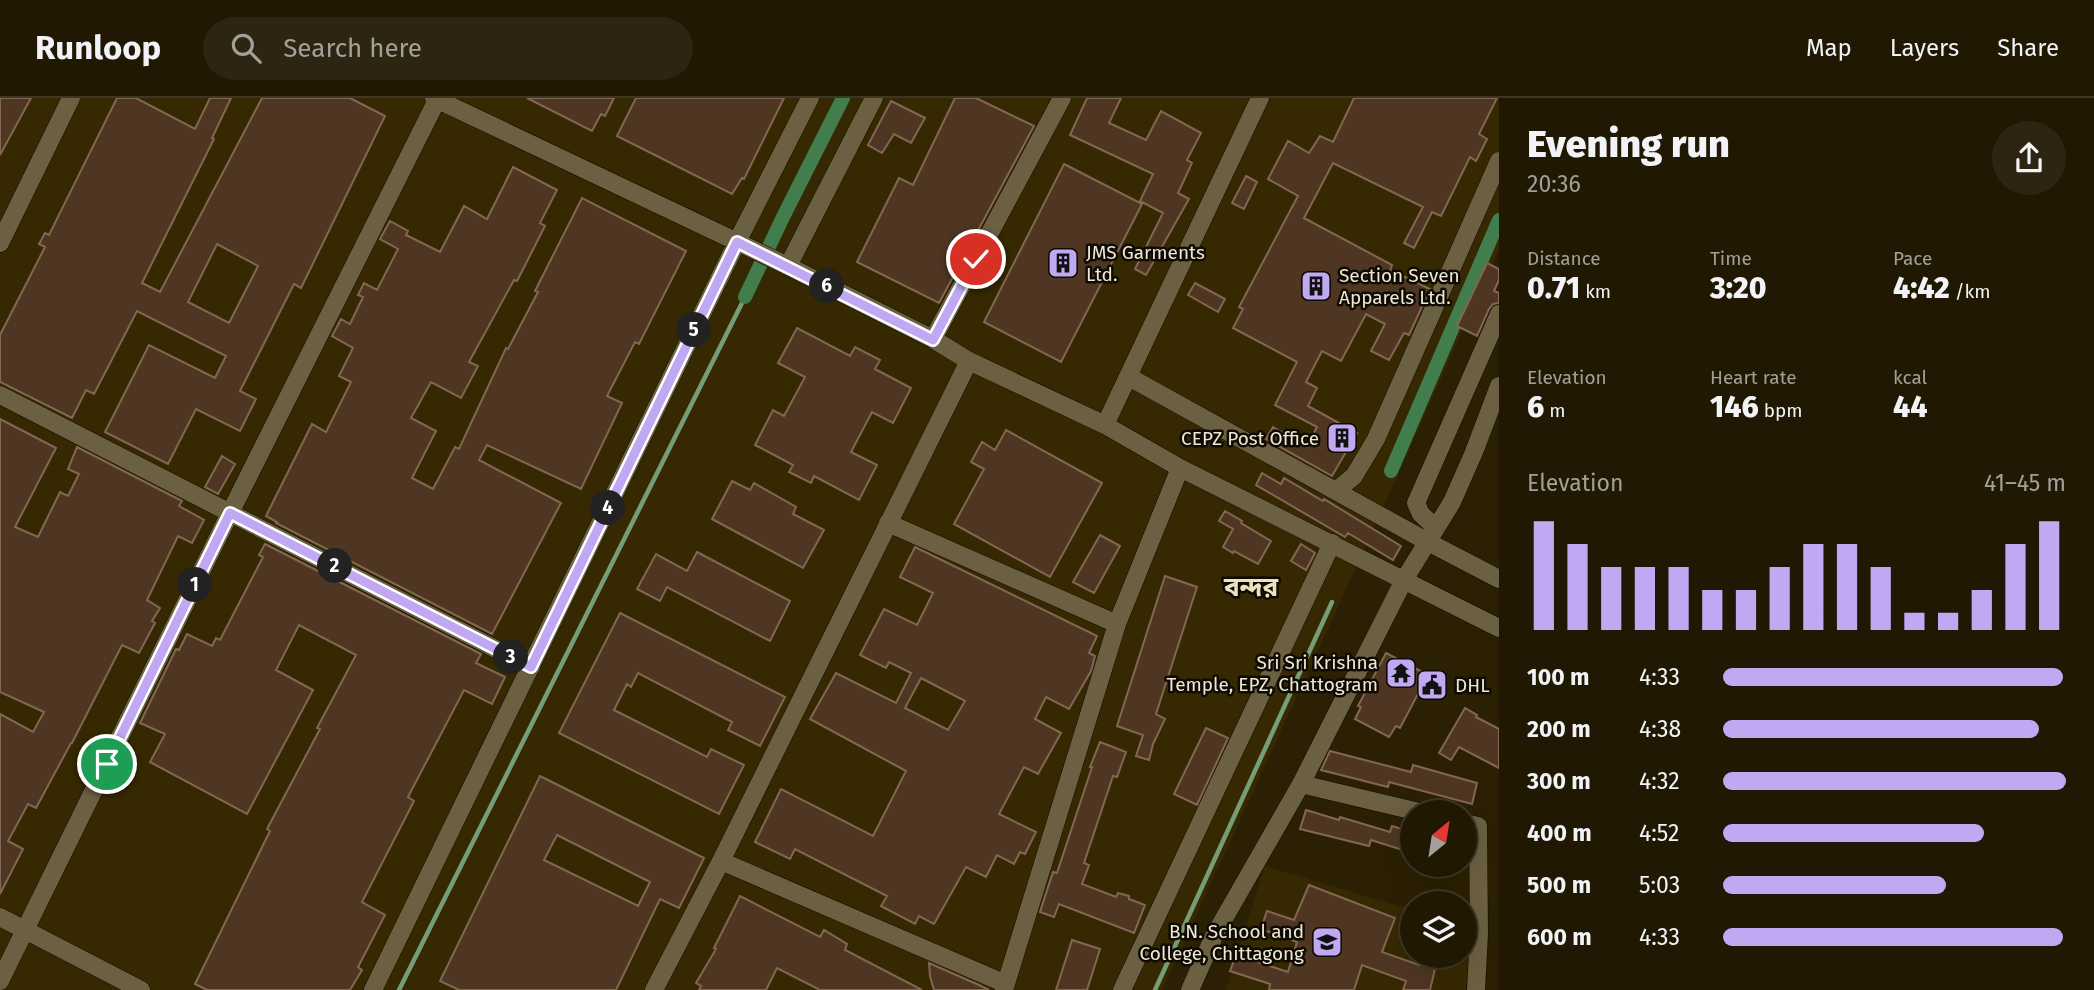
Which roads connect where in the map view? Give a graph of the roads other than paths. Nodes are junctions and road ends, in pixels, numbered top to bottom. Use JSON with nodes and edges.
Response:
{"nodes":[{"id":1,"x":71,"y":98,"type":"edge"},
{"id":2,"x":810,"y":98,"type":"edge"},
{"id":3,"x":874,"y":98,"type":"edge"},
{"id":4,"x":1062,"y":98,"type":"edge"},
{"id":5,"x":1260,"y":98,"type":"edge"},
{"id":6,"x":436,"y":99,"type":"edge"},
{"id":7,"x":1499,"y":161,"type":"edge"},
{"id":8,"x":0,"y":243,"type":"edge"},
{"id":9,"x":743,"y":244,"type":"junction"},
{"id":10,"x":788,"y":266,"type":"junction"},
{"id":11,"x":1499,"y":314,"type":"edge"},
{"id":12,"x":933,"y":340,"type":"junction"},
{"id":13,"x":969,"y":361,"type":"junction"},
{"id":14,"x":1129,"y":377,"type":"junction"},
{"id":15,"x":1499,"y":386,"type":"edge"},
{"id":16,"x":0,"y":395,"type":"edge"},
{"id":17,"x":1105,"y":425,"type":"junction"},
{"id":18,"x":1492,"y":427,"type":"edge"},
{"id":19,"x":1180,"y":468,"type":"junction"},
{"id":20,"x":1336,"y":491,"type":"junction"},
{"id":21,"x":230,"y":513,"type":"junction"},
{"id":22,"x":888,"y":523,"type":"junction"},
{"id":23,"x":1432,"y":535,"type":"junction"},
{"id":24,"x":1332,"y":543,"type":"junction"},
{"id":25,"x":1499,"y":579,"type":"edge"},
{"id":26,"x":1404,"y":580,"type":"junction"},
{"id":27,"x":1117,"y":624,"type":"junction"},
{"id":28,"x":1499,"y":628,"type":"edge"},
{"id":29,"x":531,"y":667,"type":"junction"},
{"id":30,"x":1301,"y":784,"type":"junction"},
{"id":31,"x":1400,"y":807,"type":"edge"},
{"id":32,"x":1477,"y":826,"type":"edge"},
{"id":33,"x":721,"y":861,"type":"junction"},
{"id":34,"x":0,"y":917,"type":"edge"},
{"id":35,"x":26,"y":931,"type":"junction"},
{"id":36,"x":0,"y":981,"type":"edge"},
{"id":37,"x":1005,"y":987,"type":"edge"},
{"id":38,"x":141,"y":990,"type":"edge"},
{"id":39,"x":373,"y":990,"type":"edge"},
{"id":40,"x":654,"y":990,"type":"edge"},
{"id":41,"x":1122,"y":990,"type":"edge"},
{"id":42,"x":1190,"y":990,"type":"edge"},
{"id":43,"x":1476,"y":990,"type":"edge"}],
"edges":[{"from":1,"to":8,"type":"street"},
{"from":2,"to":9,"type":"street"},
{"from":3,"to":10,"type":"street"},
{"from":4,"to":12,"type":"street"},
{"from":5,"to":14,"type":"street"},
{"from":6,"to":9,"type":"street"},
{"from":6,"to":21,"type":"street"},
{"from":7,"to":20,"type":"street"},
{"from":9,"to":10,"type":"street"},
{"from":9,"to":29,"type":"street"},
{"from":10,"to":12,"type":"street"},
{"from":11,"to":23,"type":"street"},
{"from":12,"to":13,"type":"street"},
{"from":13,"to":17,"type":"street"},
{"from":13,"to":22,"type":"street"},
{"from":14,"to":17,"type":"street"},
{"from":14,"to":20,"type":"street"},
{"from":15,"to":18,"type":"street"},
{"from":16,"to":21,"type":"street"},
{"from":17,"to":19,"type":"street"},
{"from":18,"to":23,"type":"street"},
{"from":19,"to":24,"type":"street"},
{"from":19,"to":27,"type":"street"},
{"from":20,"to":23,"type":"street"},
{"from":21,"to":29,"type":"street"},
{"from":21,"to":35,"type":"street"},
{"from":22,"to":27,"type":"street"},
{"from":22,"to":33,"type":"street"},
{"from":23,"to":25,"type":"street"},
{"from":23,"to":26,"type":"street"},
{"from":24,"to":26,"type":"street"},
{"from":24,"to":41,"type":"street"},
{"from":26,"to":28,"type":"street"},
{"from":26,"to":30,"type":"street"},
{"from":27,"to":37,"type":"street"},
{"from":29,"to":39,"type":"street"},
{"from":30,"to":31,"type":"street"},
{"from":30,"to":42,"type":"street"},
{"from":32,"to":43,"type":"street"},
{"from":33,"to":37,"type":"street"},
{"from":33,"to":40,"type":"street"},
{"from":34,"to":35,"type":"street"},
{"from":35,"to":36,"type":"street"},
{"from":35,"to":38,"type":"street"}]}
